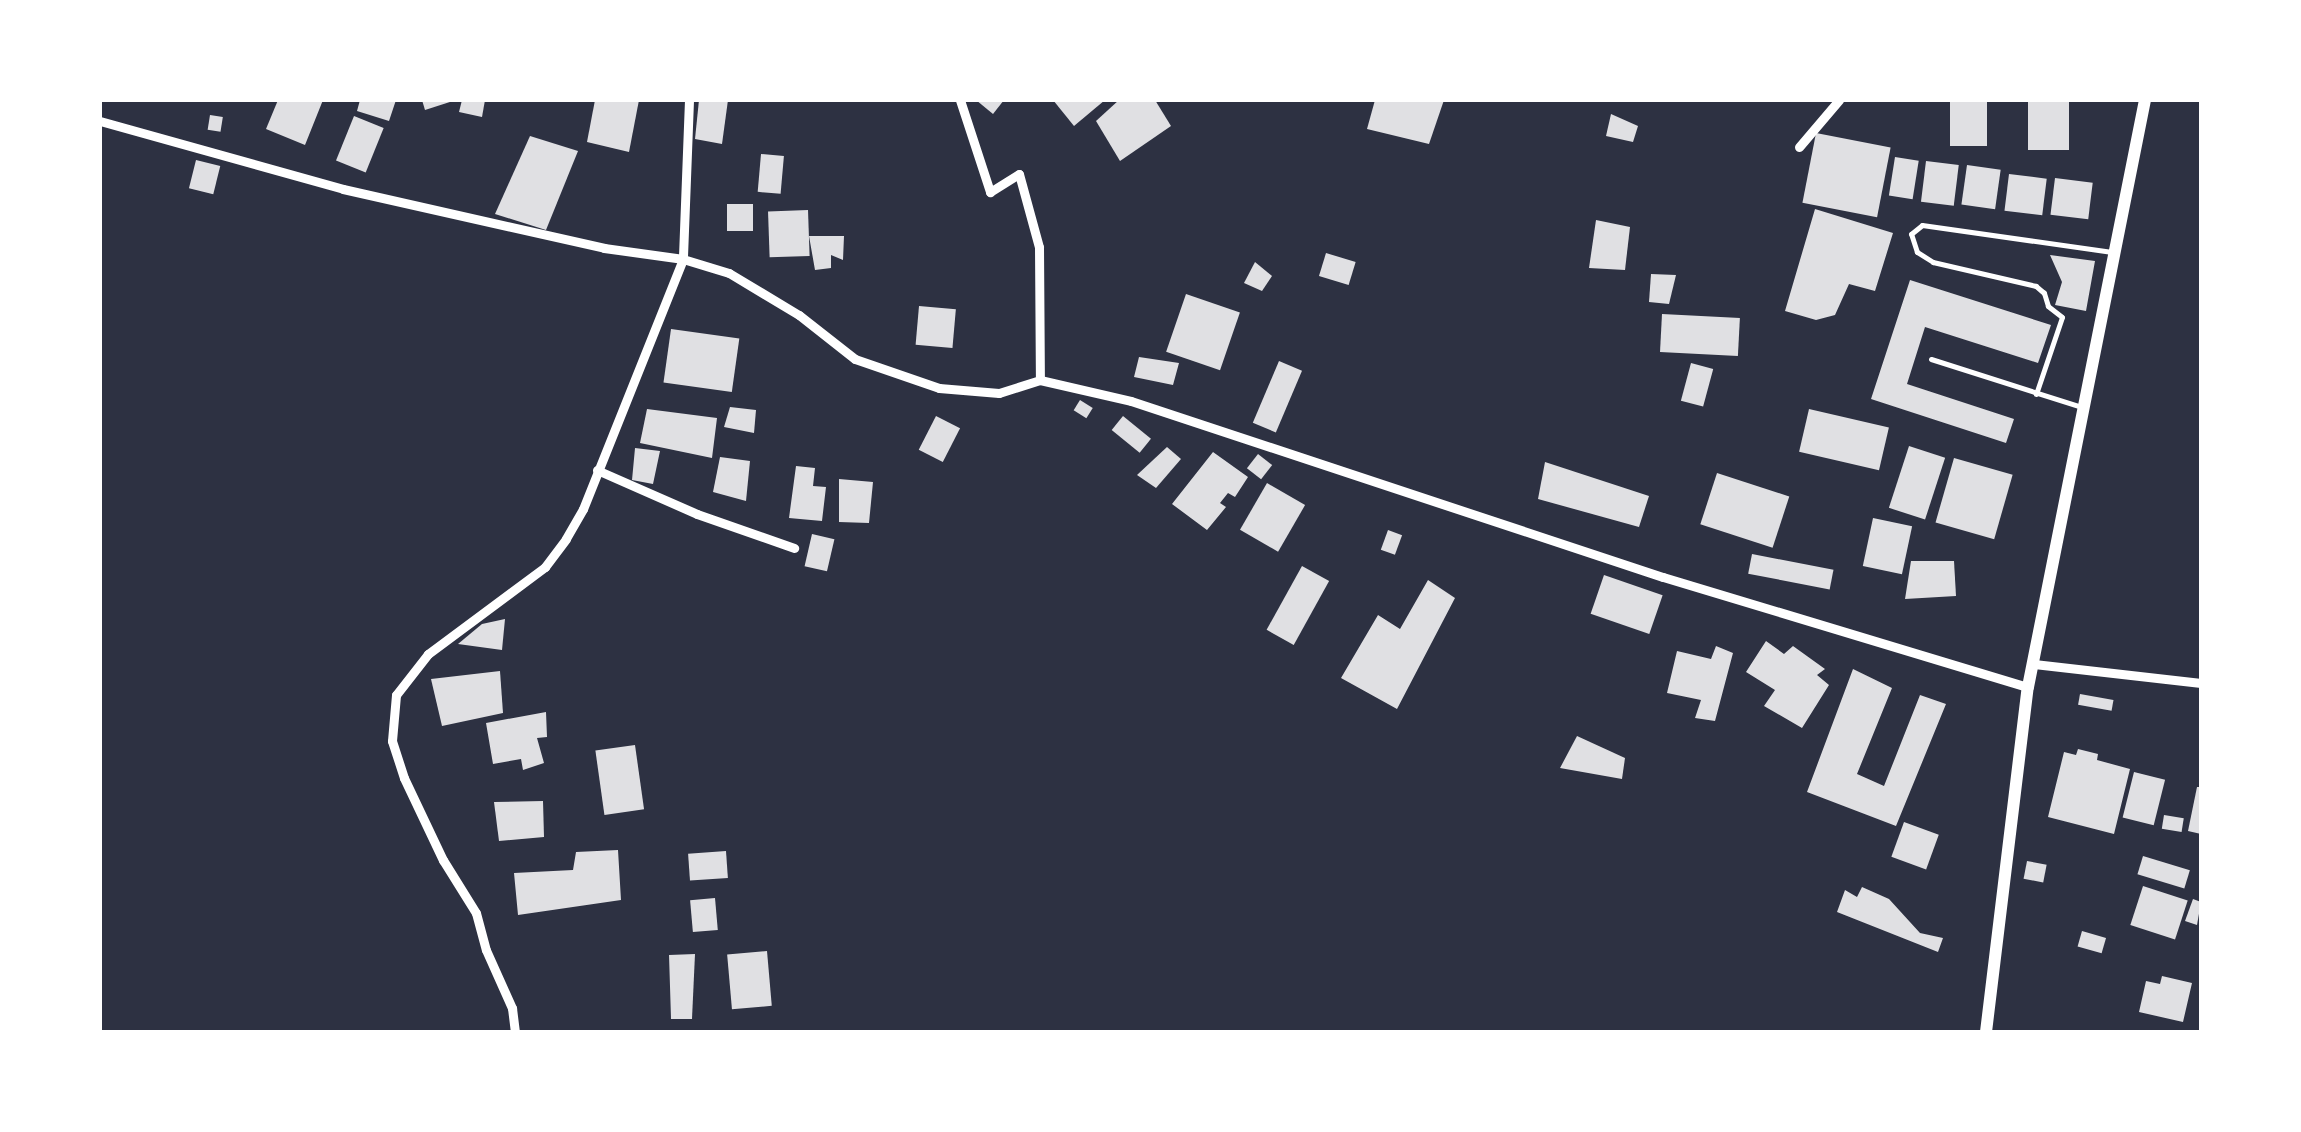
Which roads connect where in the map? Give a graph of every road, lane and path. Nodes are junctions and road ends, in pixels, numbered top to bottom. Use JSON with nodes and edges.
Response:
{"nodes":[{"id":1,"x":689,"y":100,"type":"edge"},
{"id":2,"x":960,"y":100,"type":"edge"},
{"id":3,"x":1839,"y":100,"type":"edge"},
{"id":4,"x":2145,"y":100,"type":"edge"},
{"id":5,"x":100,"y":122,"type":"edge"},
{"id":6,"x":1799,"y":147,"type":"dead end"},
{"id":7,"x":2115,"y":252,"type":"junction"},
{"id":8,"x":684,"y":259,"type":"junction"},
{"id":9,"x":1931,"y":359,"type":"dead end"},
{"id":10,"x":1040,"y":380,"type":"junction"},
{"id":11,"x":2036,"y":394,"type":"junction"},
{"id":12,"x":2084,"y":407,"type":"junction"},
{"id":13,"x":597,"y":470,"type":"junction"},
{"id":14,"x":794,"y":548,"type":"dead end"},
{"id":15,"x":2034,"y":664,"type":"junction"},
{"id":16,"x":2201,"y":683,"type":"edge"},
{"id":17,"x":2028,"y":686,"type":"junction"},
{"id":18,"x":515,"y":1032,"type":"edge"},
{"id":19,"x":1986,"y":1032,"type":"edge"}],
"edges":[{"from":1,"to":8,"type":"street"},
{"from":2,"to":10,"type":"street"},
{"from":3,"to":6,"type":"street"},
{"from":4,"to":7,"type":"main road"},
{"from":5,"to":8,"type":"street"},
{"from":7,"to":11,"type":"lane"},
{"from":7,"to":12,"type":"main road"},
{"from":8,"to":10,"type":"street"},
{"from":8,"to":13,"type":"street"},
{"from":9,"to":11,"type":"lane"},
{"from":10,"to":17,"type":"street"},
{"from":11,"to":12,"type":"lane"},
{"from":12,"to":15,"type":"main road"},
{"from":13,"to":14,"type":"street"},
{"from":13,"to":18,"type":"street"},
{"from":15,"to":16,"type":"street"},
{"from":15,"to":17,"type":"main road"},
{"from":17,"to":19,"type":"main road"}]}
